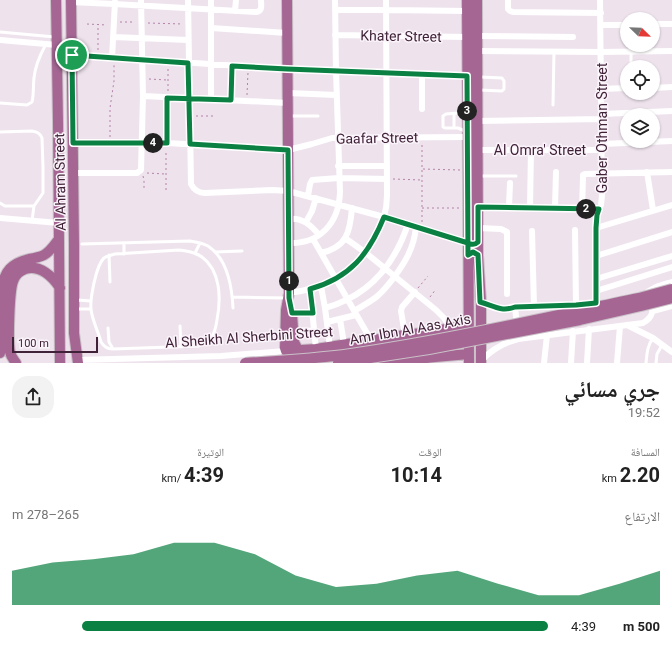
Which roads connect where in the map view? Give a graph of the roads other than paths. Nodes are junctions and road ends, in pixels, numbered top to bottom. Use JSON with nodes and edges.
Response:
{"nodes":[{"id":1,"x":56,"y":0,"type":"edge"},
{"id":2,"x":188,"y":0,"type":"edge"},
{"id":3,"x":211,"y":0,"type":"edge"},
{"id":4,"x":236,"y":0,"type":"edge"},
{"id":5,"x":261,"y":0,"type":"edge"},
{"id":6,"x":287,"y":0,"type":"edge"},
{"id":7,"x":335,"y":0,"type":"edge"},
{"id":8,"x":386,"y":0,"type":"edge"},
{"id":9,"x":467,"y":0,"type":"edge"},
{"id":10,"x":477,"y":0,"type":"edge"},
{"id":11,"x":508,"y":0,"type":"edge"},
{"id":12,"x":600,"y":0,"type":"edge"},
{"id":13,"x":71,"y":1,"type":"edge"},
{"id":14,"x":115,"y":2,"type":"edge"},
{"id":15,"x":141,"y":3,"type":"edge"},
{"id":16,"x":188,"y":8,"type":"junction"},
{"id":17,"x":211,"y":10,"type":"junction"},
{"id":18,"x":335,"y":10,"type":"junction"},
{"id":19,"x":386,"y":10,"type":"junction"},
{"id":20,"x":235,"y":11,"type":"junction"},
{"id":21,"x":467,"y":11,"type":"junction"},
{"id":22,"x":601,"y":13,"type":"junction"},
{"id":23,"x":660,"y":24,"type":"edge"},
{"id":24,"x":672,"y":24,"type":"edge"},
{"id":25,"x":601,"y":25,"type":"junction"},
{"id":26,"x":620,"y":25,"type":"edge"},
{"id":27,"x":211,"y":28,"type":"junction"},
{"id":28,"x":0,"y":32,"type":"edge"},
{"id":29,"x":287,"y":33,"type":"junction"},
{"id":30,"x":335,"y":35,"type":"junction"},
{"id":31,"x":387,"y":36,"type":"junction"},
{"id":32,"x":113,"y":37,"type":"junction"},
{"id":33,"x":472,"y":37,"type":"junction"},
{"id":34,"x":573,"y":37,"type":"dead end"},
{"id":35,"x":142,"y":38,"type":"junction"},
{"id":36,"x":0,"y":40,"type":"edge"},
{"id":37,"x":188,"y":40,"type":"junction"},
{"id":38,"x":57,"y":41,"type":"junction"},
{"id":39,"x":46,"y":44,"type":"junction"},
{"id":40,"x":477,"y":51,"type":"junction"},
{"id":41,"x":554,"y":51,"type":"junction"},
{"id":42,"x":660,"y":51,"type":"edge"},
{"id":43,"x":672,"y":51,"type":"edge"},
{"id":44,"x":601,"y":52,"type":"junction"},
{"id":45,"x":620,"y":52,"type":"edge"},
{"id":46,"x":631,"y":52,"type":"edge"},
{"id":47,"x":72,"y":55,"type":"junction"},
{"id":48,"x":113,"y":58,"type":"junction"},
{"id":49,"x":142,"y":59,"type":"junction"},
{"id":50,"x":631,"y":60,"type":"edge"},
{"id":51,"x":188,"y":63,"type":"junction"},
{"id":52,"x":211,"y":64,"type":"junction"},
{"id":53,"x":287,"y":69,"type":"junction"},
{"id":54,"x":336,"y":71,"type":"junction"},
{"id":55,"x":387,"y":73,"type":"junction"},
{"id":56,"x":422,"y":74,"type":"junction"},
{"id":57,"x":472,"y":76,"type":"junction"},
{"id":58,"x":672,"y":87,"type":"edge"},
{"id":59,"x":620,"y":88,"type":"edge"},
{"id":60,"x":660,"y":88,"type":"edge"},
{"id":61,"x":601,"y":89,"type":"junction"},
{"id":62,"x":477,"y":90,"type":"junction"},
{"id":63,"x":336,"y":95,"type":"junction"},
{"id":64,"x":143,"y":96,"type":"junction"},
{"id":65,"x":288,"y":98,"type":"junction"},
{"id":66,"x":189,"y":99,"type":"junction"},
{"id":67,"x":211,"y":100,"type":"junction"},
{"id":68,"x":0,"y":103,"type":"edge"},
{"id":69,"x":553,"y":105,"type":"dead end"},
{"id":70,"x":422,"y":109,"type":"dead end"},
{"id":71,"x":467,"y":109,"type":"junction"},
{"id":72,"x":672,"y":111,"type":"edge"},
{"id":73,"x":454,"y":114,"type":"junction"},
{"id":74,"x":288,"y":116,"type":"junction"},
{"id":75,"x":318,"y":116,"type":"dead end"},
{"id":76,"x":602,"y":116,"type":"junction"},
{"id":77,"x":477,"y":121,"type":"junction"},
{"id":78,"x":454,"y":128,"type":"junction"},
{"id":79,"x":0,"y":132,"type":"edge"},
{"id":80,"x":467,"y":135,"type":"junction"},
{"id":81,"x":337,"y":137,"type":"junction"},
{"id":82,"x":387,"y":137,"type":"junction"},
{"id":83,"x":672,"y":141,"type":"edge"},
{"id":84,"x":142,"y":142,"type":"junction"},
{"id":85,"x":73,"y":143,"type":"junction"},
{"id":86,"x":190,"y":144,"type":"junction"},
{"id":87,"x":602,"y":147,"type":"junction"},
{"id":88,"x":288,"y":150,"type":"junction"},
{"id":89,"x":477,"y":150,"type":"junction"},
{"id":90,"x":531,"y":150,"type":"junction"},
{"id":91,"x":338,"y":166,"type":"junction"},
{"id":92,"x":387,"y":166,"type":"junction"},
{"id":93,"x":556,"y":172,"type":"dead end"},
{"id":94,"x":647,"y":172,"type":"junction"},
{"id":95,"x":672,"y":172,"type":"edge"},
{"id":96,"x":73,"y":173,"type":"junction"},
{"id":97,"x":602,"y":173,"type":"junction"},
{"id":98,"x":478,"y":176,"type":"junction"},
{"id":99,"x":516,"y":176,"type":"dead end"},
{"id":100,"x":339,"y":178,"type":"junction"},
{"id":101,"x":387,"y":179,"type":"junction"},
{"id":102,"x":510,"y":183,"type":"dead end"},
{"id":103,"x":288,"y":191,"type":"junction"},
{"id":104,"x":308,"y":196,"type":"junction"},
{"id":105,"x":316,"y":198,"type":"junction"},
{"id":106,"x":0,"y":203,"type":"edge"},
{"id":107,"x":339,"y":204,"type":"junction"},
{"id":108,"x":672,"y":205,"type":"edge"},
{"id":109,"x":34,"y":206,"type":"junction"},
{"id":110,"x":473,"y":207,"type":"junction"},
{"id":111,"x":509,"y":207,"type":"junction"},
{"id":112,"x":352,"y":208,"type":"junction"},
{"id":113,"x":530,"y":208,"type":"junction"},
{"id":114,"x":555,"y":208,"type":"junction"},
{"id":115,"x":582,"y":209,"type":"junction"},
{"id":116,"x":599,"y":209,"type":"junction"},
{"id":117,"x":653,"y":210,"type":"junction"},
{"id":118,"x":384,"y":217,"type":"junction"},
{"id":119,"x":0,"y":218,"type":"edge"},
{"id":120,"x":288,"y":218,"type":"junction"},
{"id":121,"x":32,"y":221,"type":"junction"},
{"id":122,"x":306,"y":222,"type":"junction"},
{"id":123,"x":59,"y":223,"type":"junction"},
{"id":124,"x":408,"y":224,"type":"junction"},
{"id":125,"x":419,"y":228,"type":"junction"},
{"id":126,"x":478,"y":228,"type":"junction"},
{"id":127,"x":596,"y":228,"type":"junction"},
{"id":128,"x":575,"y":230,"type":"dead end"},
{"id":129,"x":532,"y":231,"type":"dead end"},
{"id":130,"x":672,"y":232,"type":"edge"},
{"id":131,"x":319,"y":235,"type":"junction"},
{"id":132,"x":345,"y":238,"type":"junction"},
{"id":133,"x":59,"y":239,"type":"junction"},
{"id":134,"x":313,"y":239,"type":"junction"},
{"id":135,"x":168,"y":241,"type":"junction"},
{"id":136,"x":473,"y":242,"type":"junction"},
{"id":137,"x":124,"y":243,"type":"junction"},
{"id":138,"x":200,"y":243,"type":"junction"},
{"id":139,"x":289,"y":243,"type":"junction"},
{"id":140,"x":82,"y":244,"type":"dead end"},
{"id":141,"x":169,"y":251,"type":"junction"},
{"id":142,"x":242,"y":251,"type":"dead end"},
{"id":143,"x":215,"y":252,"type":"junction"},
{"id":144,"x":195,"y":253,"type":"junction"},
{"id":145,"x":321,"y":253,"type":"junction"},
{"id":146,"x":366,"y":253,"type":"junction"},
{"id":147,"x":124,"y":254,"type":"junction"},
{"id":148,"x":109,"y":255,"type":"junction"},
{"id":149,"x":473,"y":255,"type":"junction"},
{"id":150,"x":596,"y":256,"type":"junction"},
{"id":151,"x":672,"y":256,"type":"edge"},
{"id":152,"x":672,"y":267,"type":"edge"},
{"id":153,"x":386,"y":269,"type":"junction"},
{"id":154,"x":395,"y":276,"type":"junction"},
{"id":155,"x":336,"y":279,"type":"junction"},
{"id":156,"x":596,"y":279,"type":"junction"},
{"id":157,"x":110,"y":282,"type":"dead end"},
{"id":158,"x":672,"y":282,"type":"edge"},
{"id":159,"x":321,"y":286,"type":"junction"},
{"id":160,"x":60,"y":288,"type":"junction"},
{"id":161,"x":310,"y":289,"type":"junction"},
{"id":162,"x":672,"y":289,"type":"edge"},
{"id":163,"x":596,"y":291,"type":"junction"},
{"id":164,"x":415,"y":292,"type":"junction"},
{"id":165,"x":507,"y":294,"type":"dead end"},
{"id":166,"x":289,"y":296,"type":"junction"},
{"id":167,"x":643,"y":296,"type":"junction"},
{"id":168,"x":232,"y":297,"type":"junction"},
{"id":169,"x":672,"y":298,"type":"edge"},
{"id":170,"x":348,"y":300,"type":"junction"},
{"id":171,"x":91,"y":301,"type":"junction"},
{"id":172,"x":480,"y":302,"type":"junction"},
{"id":173,"x":596,"y":303,"type":"junction"},
{"id":174,"x":74,"y":304,"type":"junction"},
{"id":175,"x":576,"y":305,"type":"junction"},
{"id":176,"x":672,"y":306,"type":"edge"},
{"id":177,"x":515,"y":307,"type":"junction"},
{"id":178,"x":534,"y":307,"type":"junction"},
{"id":179,"x":233,"y":308,"type":"dead end"},
{"id":180,"x":325,"y":308,"type":"junction"},
{"id":181,"x":91,"y":309,"type":"junction"},
{"id":182,"x":653,"y":311,"type":"junction"},
{"id":183,"x":292,"y":313,"type":"junction"},
{"id":184,"x":313,"y":313,"type":"junction"},
{"id":185,"x":355,"y":313,"type":"junction"},
{"id":186,"x":340,"y":319,"type":"junction"},
{"id":187,"x":327,"y":322,"type":"junction"},
{"id":188,"x":468,"y":325,"type":"junction"},
{"id":189,"x":623,"y":325,"type":"junction"},
{"id":190,"x":180,"y":326,"type":"dead end"},
{"id":191,"x":648,"y":326,"type":"junction"},
{"id":192,"x":108,"y":328,"type":"dead end"},
{"id":193,"x":451,"y":328,"type":"junction"},
{"id":194,"x":588,"y":329,"type":"junction"},
{"id":195,"x":293,"y":330,"type":"junction"},
{"id":196,"x":314,"y":331,"type":"junction"},
{"id":197,"x":430,"y":332,"type":"junction"},
{"id":198,"x":572,"y":332,"type":"junction"},
{"id":199,"x":405,"y":335,"type":"junction"},
{"id":200,"x":547,"y":335,"type":"junction"},
{"id":201,"x":653,"y":338,"type":"junction"},
{"id":202,"x":518,"y":339,"type":"junction"},
{"id":203,"x":371,"y":340,"type":"junction"},
{"id":204,"x":344,"y":344,"type":"junction"},
{"id":205,"x":662,"y":345,"type":"junction"},
{"id":206,"x":181,"y":346,"type":"junction"},
{"id":207,"x":330,"y":347,"type":"junction"},
{"id":208,"x":113,"y":349,"type":"junction"},
{"id":209,"x":316,"y":349,"type":"junction"},
{"id":210,"x":298,"y":350,"type":"junction"},
{"id":211,"x":286,"y":351,"type":"junction"},
{"id":212,"x":672,"y":352,"type":"edge"},
{"id":213,"x":0,"y":353,"type":"edge"},
{"id":214,"x":435,"y":357,"type":"junction"},
{"id":215,"x":464,"y":358,"type":"edge"},
{"id":216,"x":77,"y":362,"type":"edge"},
{"id":217,"x":481,"y":362,"type":"edge"},
{"id":218,"x":16,"y":363,"type":"edge"},
{"id":219,"x":60,"y":363,"type":"edge"},
{"id":220,"x":245,"y":363,"type":"edge"},
{"id":221,"x":338,"y":363,"type":"edge"},
{"id":222,"x":390,"y":363,"type":"edge"},
{"id":223,"x":544,"y":363,"type":"edge"},
{"id":224,"x":571,"y":363,"type":"edge"},
{"id":225,"x":587,"y":363,"type":"edge"},
{"id":226,"x":617,"y":363,"type":"edge"},
{"id":227,"x":646,"y":363,"type":"edge"},
{"id":228,"x":656,"y":363,"type":"edge"}],
"edges":[{"from":1,"to":38,"type":"main road","name":"Al Ahram Street"},
{"from":2,"to":16,"type":"street"},
{"from":3,"to":17,"type":"street"},
{"from":4,"to":20,"type":"street"},
{"from":5,"to":20,"type":"street"},
{"from":6,"to":29,"type":"main road"},
{"from":7,"to":18,"type":"street"},
{"from":8,"to":19,"type":"street"},
{"from":9,"to":21,"type":"main road"},
{"from":10,"to":33,"type":"main road"},
{"from":11,"to":22,"type":"street"},
{"from":12,"to":22,"type":"street","name":"Gaber Othman Street"},
{"from":13,"to":14,"type":"street"},
{"from":13,"to":47,"type":"main road","name":"Al Ahram Street"},
{"from":14,"to":15,"type":"street"},
{"from":14,"to":32,"type":"street"},
{"from":15,"to":16,"type":"street"},
{"from":15,"to":35,"type":"street"},
{"from":16,"to":17,"type":"street"},
{"from":16,"to":37,"type":"street"},
{"from":17,"to":20,"type":"street"},
{"from":17,"to":27,"type":"street"},
{"from":18,"to":19,"type":"street"},
{"from":18,"to":30,"type":"street"},
{"from":19,"to":21,"type":"street"},
{"from":19,"to":31,"type":"street"},
{"from":21,"to":33,"type":"main road"},
{"from":22,"to":25,"type":"street","name":"Gaber Othman Street"},
{"from":23,"to":24,"type":"street"},
{"from":25,"to":26,"type":"street"},
{"from":25,"to":44,"type":"street","name":"Gaber Othman Street"},
{"from":27,"to":29,"type":"street"},
{"from":27,"to":52,"type":"street"},
{"from":28,"to":38,"type":"lane"},
{"from":29,"to":53,"type":"main road"},
{"from":30,"to":31,"type":"street","name":"Khater Street"},
{"from":30,"to":54,"type":"street"},
{"from":31,"to":33,"type":"street","name":"Khater Street"},
{"from":31,"to":55,"type":"street"},
{"from":32,"to":35,"type":"street"},
{"from":32,"to":48,"type":"street"},
{"from":33,"to":34,"type":"street","name":"Khater Street"},
{"from":33,"to":40,"type":"main road"},
{"from":33,"to":57,"type":"main road"},
{"from":35,"to":37,"type":"street"},
{"from":35,"to":49,"type":"street"},
{"from":36,"to":39,"type":"street"},
{"from":37,"to":51,"type":"street"},
{"from":38,"to":39,"type":"street"},
{"from":38,"to":123,"type":"main road","name":"Al Ahram Street"},
{"from":39,"to":68,"type":"lane"},
{"from":40,"to":41,"type":"street"},
{"from":40,"to":57,"type":"main road"},
{"from":41,"to":44,"type":"street"},
{"from":41,"to":69,"type":"lane"},
{"from":42,"to":43,"type":"street"},
{"from":44,"to":45,"type":"street"},
{"from":44,"to":61,"type":"street","name":"Gaber Othman Street"},
{"from":46,"to":50,"type":"lane"},
{"from":47,"to":48,"type":"street"},
{"from":47,"to":85,"type":"main road","name":"Al Ahram Street"},
{"from":48,"to":49,"type":"street"},
{"from":49,"to":51,"type":"street"},
{"from":49,"to":64,"type":"street"},
{"from":51,"to":52,"type":"street"},
{"from":51,"to":66,"type":"street"},
{"from":52,"to":53,"type":"street"},
{"from":52,"to":67,"type":"street"},
{"from":53,"to":54,"type":"street"},
{"from":53,"to":65,"type":"main road"},
{"from":54,"to":55,"type":"street"},
{"from":54,"to":63,"type":"street"},
{"from":55,"to":56,"type":"street"},
{"from":55,"to":82,"type":"street"},
{"from":56,"to":57,"type":"street"},
{"from":56,"to":70,"type":"street"},
{"from":57,"to":62,"type":"main road"},
{"from":57,"to":62,"type":"lane"},
{"from":57,"to":71,"type":"main road"},
{"from":58,"to":60,"type":"street"},
{"from":59,"to":61,"type":"street"},
{"from":61,"to":76,"type":"street","name":"Gaber Othman Street"},
{"from":62,"to":77,"type":"main road"},
{"from":63,"to":65,"type":"street"},
{"from":63,"to":81,"type":"street"},
{"from":64,"to":66,"type":"street"},
{"from":64,"to":84,"type":"street"},
{"from":65,"to":67,"type":"street"},
{"from":65,"to":74,"type":"main road"},
{"from":66,"to":67,"type":"street"},
{"from":66,"to":86,"type":"street"},
{"from":71,"to":73,"type":"lane"},
{"from":71,"to":80,"type":"main road"},
{"from":72,"to":76,"type":"street"},
{"from":73,"to":78,"type":"lane"},
{"from":73,"to":78,"type":"lane"},
{"from":74,"to":75,"type":"lane"},
{"from":74,"to":88,"type":"main road"},
{"from":76,"to":77,"type":"street"},
{"from":76,"to":87,"type":"street","name":"Gaber Othman Street"},
{"from":77,"to":89,"type":"main road"},
{"from":78,"to":80,"type":"lane"},
{"from":79,"to":109,"type":"lane"},
{"from":80,"to":82,"type":"street","name":"Gaafar Street"},
{"from":80,"to":110,"type":"main road"},
{"from":81,"to":82,"type":"street","name":"Gaafar Street"},
{"from":81,"to":88,"type":"street","name":"Gaafar Street"},
{"from":81,"to":91,"type":"street"},
{"from":82,"to":92,"type":"street"},
{"from":83,"to":87,"type":"street","name":"Al Omra' Street"},
{"from":84,"to":85,"type":"street","name":"Gaafar Street"},
{"from":84,"to":86,"type":"street","name":"Gaafar Street"},
{"from":84,"to":96,"type":"street"},
{"from":85,"to":96,"type":"main road","name":"Al Ahram Street"},
{"from":86,"to":88,"type":"street","name":"Gaafar Street"},
{"from":86,"to":103,"type":"street"},
{"from":87,"to":90,"type":"street","name":"Al Omra' Street"},
{"from":87,"to":97,"type":"street","name":"Gaber Othman Street"},
{"from":88,"to":103,"type":"main road"},
{"from":89,"to":90,"type":"street","name":"Al Omra' Street"},
{"from":89,"to":98,"type":"main road"},
{"from":90,"to":113,"type":"street"},
{"from":91,"to":92,"type":"street"},
{"from":91,"to":100,"type":"street"},
{"from":92,"to":101,"type":"street"},
{"from":93,"to":114,"type":"street"},
{"from":94,"to":95,"type":"street"},
{"from":94,"to":97,"type":"street"},
{"from":94,"to":117,"type":"street"},
{"from":96,"to":174,"type":"main road","name":"Al Ahram Street"},
{"from":97,"to":115,"type":"street"},
{"from":97,"to":116,"type":"street","name":"Gaber Othman Street"},
{"from":98,"to":99,"type":"lane"},
{"from":98,"to":110,"type":"main road"},
{"from":100,"to":101,"type":"street"},
{"from":100,"to":104,"type":"street"},
{"from":100,"to":107,"type":"street"},
{"from":101,"to":118,"type":"street"},
{"from":102,"to":111,"type":"street"},
{"from":103,"to":104,"type":"street"},
{"from":103,"to":120,"type":"main road"},
{"from":104,"to":105,"type":"street"},
{"from":105,"to":107,"type":"street"},
{"from":105,"to":122,"type":"street"},
{"from":106,"to":109,"type":"lane"},
{"from":107,"to":112,"type":"street"},
{"from":107,"to":131,"type":"street"},
{"from":108,"to":117,"type":"street"},
{"from":109,"to":121,"type":"lane"},
{"from":110,"to":111,"type":"street"},
{"from":110,"to":126,"type":"main road"},
{"from":110,"to":136,"type":"main road"},
{"from":111,"to":113,"type":"street"},
{"from":112,"to":118,"type":"street"},
{"from":112,"to":132,"type":"street"},
{"from":113,"to":114,"type":"street"},
{"from":114,"to":115,"type":"street"},
{"from":115,"to":116,"type":"street"},
{"from":116,"to":127,"type":"street","name":"Gaber Othman Street"},
{"from":117,"to":127,"type":"street"},
{"from":118,"to":124,"type":"street"},
{"from":118,"to":146,"type":"street"},
{"from":119,"to":121,"type":"street"},
{"from":120,"to":122,"type":"street"},
{"from":120,"to":139,"type":"main road"},
{"from":121,"to":123,"type":"street"},
{"from":122,"to":131,"type":"street"},
{"from":123,"to":133,"type":"main road","name":"Al Ahram Street"},
{"from":124,"to":125,"type":"street"},
{"from":124,"to":153,"type":"street"},
{"from":125,"to":136,"type":"street"},
{"from":125,"to":154,"type":"street"},
{"from":126,"to":136,"type":"main road"},
{"from":126,"to":165,"type":"street"},
{"from":127,"to":150,"type":"street","name":"Gaber Othman Street"},
{"from":128,"to":175,"type":"street"},
{"from":129,"to":178,"type":"street"},
{"from":130,"to":150,"type":"street"},
{"from":131,"to":134,"type":"street"},
{"from":132,"to":145,"type":"street"},
{"from":132,"to":146,"type":"street"},
{"from":133,"to":160,"type":"main road","name":"Al Ahram Street"},
{"from":133,"to":213,"type":"main road"},
{"from":134,"to":139,"type":"street"},
{"from":134,"to":145,"type":"street"},
{"from":135,"to":137,"type":"lane"},
{"from":135,"to":138,"type":"lane"},
{"from":135,"to":141,"type":"lane"},
{"from":136,"to":149,"type":"main road"},
{"from":137,"to":140,"type":"lane"},
{"from":137,"to":147,"type":"lane"},
{"from":138,"to":143,"type":"lane"},
{"from":138,"to":144,"type":"lane"},
{"from":139,"to":166,"type":"main road"},
{"from":141,"to":144,"type":"lane"},
{"from":141,"to":147,"type":"lane"},
{"from":142,"to":143,"type":"lane"},
{"from":143,"to":168,"type":"lane"},
{"from":144,"to":206,"type":"lane"},
{"from":145,"to":155,"type":"street"},
{"from":146,"to":153,"type":"street"},
{"from":146,"to":155,"type":"street"},
{"from":147,"to":148,"type":"lane"},
{"from":148,"to":157,"type":"lane"},
{"from":148,"to":171,"type":"lane"},
{"from":149,"to":172,"type":"main road"},
{"from":149,"to":188,"type":"main road"},
{"from":150,"to":156,"type":"street","name":"Gaber Othman Street"},
{"from":151,"to":156,"type":"street"},
{"from":152,"to":163,"type":"street"},
{"from":153,"to":154,"type":"street"},
{"from":153,"to":170,"type":"street"},
{"from":154,"to":164,"type":"street"},
{"from":154,"to":185,"type":"street"},
{"from":155,"to":159,"type":"street"},
{"from":155,"to":170,"type":"street"},
{"from":156,"to":163,"type":"street","name":"Gaber Othman Street"},
{"from":158,"to":167,"type":"street"},
{"from":159,"to":161,"type":"street"},
{"from":159,"to":180,"type":"street"},
{"from":160,"to":218,"type":"main road"},
{"from":160,"to":219,"type":"main road","name":"Al Ahram Street"},
{"from":161,"to":166,"type":"street"},
{"from":161,"to":184,"type":"street"},
{"from":162,"to":220,"type":"main road","name":"Amr Ibn Al Aas Axis","bridge":true},
{"from":163,"to":173,"type":"street","name":"Gaber Othman Street"},
{"from":164,"to":193,"type":"street"},
{"from":164,"to":199,"type":"street"},
{"from":166,"to":168,"type":"lane"},
{"from":166,"to":183,"type":"main road"},
{"from":166,"to":211,"type":"main road"},
{"from":167,"to":173,"type":"street"},
{"from":167,"to":182,"type":"street"},
{"from":168,"to":179,"type":"lane"},
{"from":169,"to":221,"type":"main road","name":"Amr Ibn Al Aas Axis","bridge":true},
{"from":170,"to":180,"type":"street"},
{"from":170,"to":185,"type":"street"},
{"from":171,"to":174,"type":"lane"},
{"from":171,"to":181,"type":"lane"},
{"from":172,"to":177,"type":"street"},
{"from":172,"to":217,"type":"main road"},
{"from":173,"to":175,"type":"street"},
{"from":174,"to":181,"type":"lane"},
{"from":174,"to":216,"type":"main road","name":"Al Ahram Street"},
{"from":175,"to":178,"type":"street"},
{"from":176,"to":182,"type":"street"},
{"from":177,"to":178,"type":"street"},
{"from":177,"to":202,"type":"street"},
{"from":180,"to":187,"type":"street"},
{"from":181,"to":208,"type":"lane"},
{"from":182,"to":191,"type":"street"},
{"from":183,"to":184,"type":"street"},
{"from":183,"to":195,"type":"main road"},
{"from":184,"to":196,"type":"street"},
{"from":185,"to":186,"type":"street"},
{"from":185,"to":203,"type":"street"},
{"from":186,"to":187,"type":"street"},
{"from":186,"to":204,"type":"street"},
{"from":187,"to":207,"type":"street"},
{"from":188,"to":193,"type":"main road","name":"Al Sheikh Al Sherbini Street"},
{"from":188,"to":215,"type":"main road"},
{"from":189,"to":191,"type":"street"},
{"from":189,"to":194,"type":"street"},
{"from":189,"to":201,"type":"street"},
{"from":189,"to":226,"type":"street"},
{"from":190,"to":206,"type":"lane"},
{"from":191,"to":201,"type":"street"},
{"from":192,"to":208,"type":"lane"},
{"from":193,"to":197,"type":"main road","name":"Al Sheikh Al Sherbini Street"},
{"from":194,"to":198,"type":"street"},
{"from":194,"to":225,"type":"street"},
{"from":195,"to":196,"type":"street"},
{"from":195,"to":210,"type":"main road"},
{"from":196,"to":209,"type":"street"},
{"from":197,"to":199,"type":"main road","name":"Al Sheikh Al Sherbini Street"},
{"from":197,"to":214,"type":"main road"},
{"from":198,"to":200,"type":"street"},
{"from":198,"to":224,"type":"street"},
{"from":199,"to":203,"type":"main road","name":"Al Sheikh Al Sherbini Street"},
{"from":200,"to":202,"type":"street"},
{"from":200,"to":223,"type":"street"},
{"from":201,"to":205,"type":"street"},
{"from":201,"to":227,"type":"lane"},
{"from":202,"to":217,"type":"street"},
{"from":203,"to":204,"type":"main road","name":"Al Sheikh Al Sherbini Street"},
{"from":204,"to":207,"type":"main road","name":"Al Sheikh Al Sherbini Street"},
{"from":205,"to":212,"type":"street"},
{"from":205,"to":228,"type":"lane"},
{"from":206,"to":208,"type":"lane"},
{"from":207,"to":209,"type":"main road","name":"Al Sheikh Al Sherbini Street"},
{"from":209,"to":210,"type":"main road","name":"Al Sheikh Al Sherbini Street"},
{"from":210,"to":211,"type":"main road","name":"Al Sheikh Al Sherbini Street"},
{"from":211,"to":216,"type":"street","name":"Al Sheikh Al Sherbini Street"},
{"from":214,"to":215,"type":"main road"},
{"from":214,"to":222,"type":"main road"}]}
